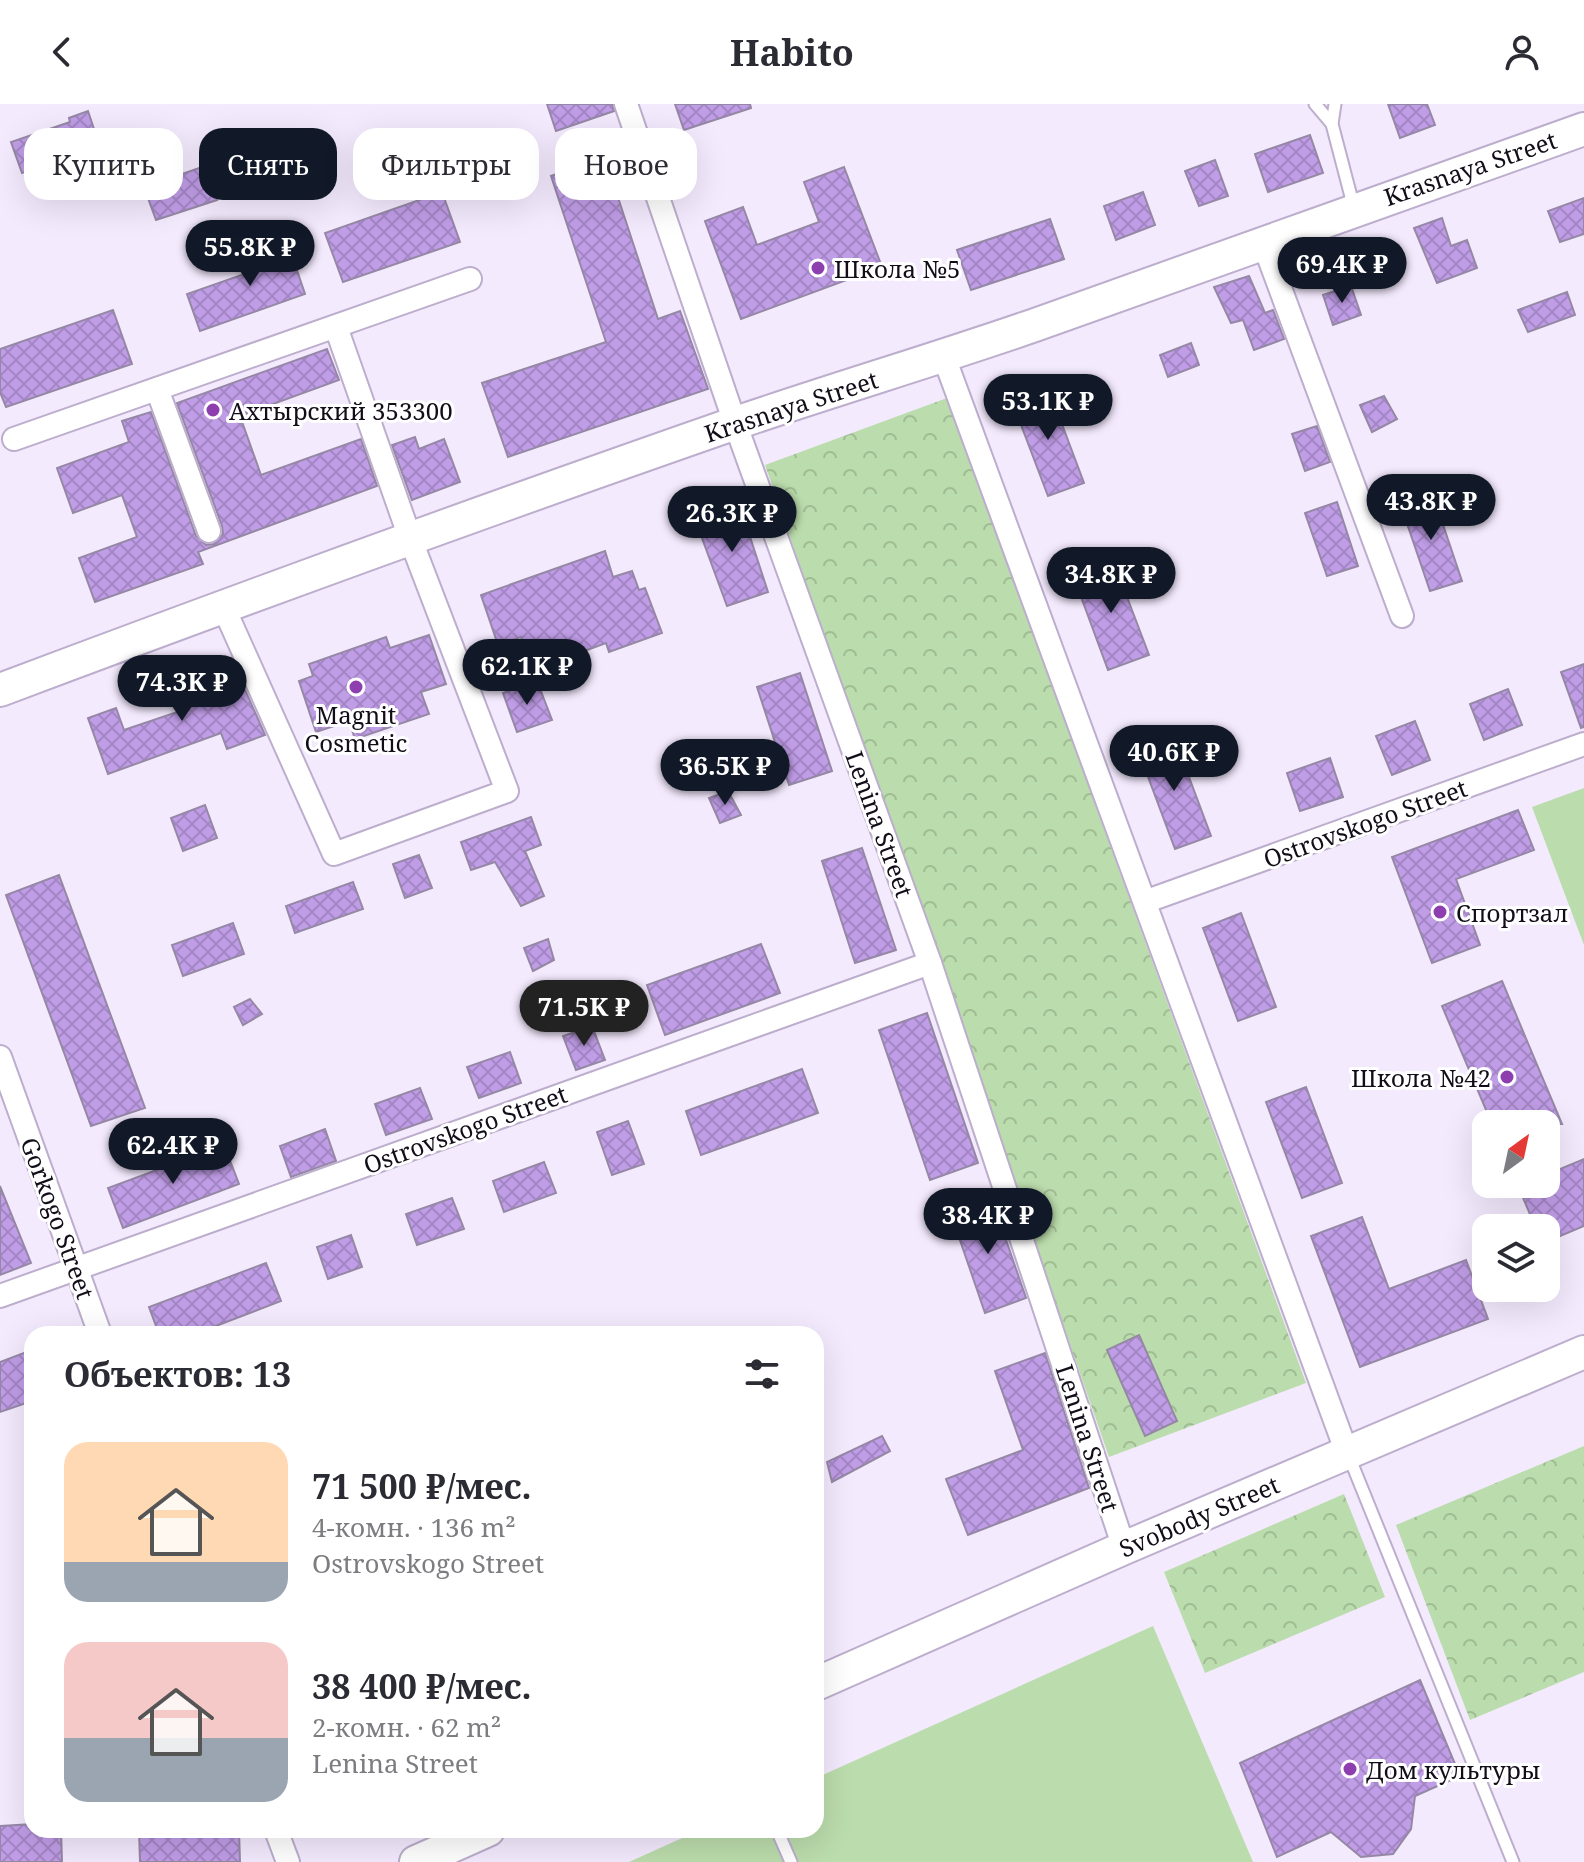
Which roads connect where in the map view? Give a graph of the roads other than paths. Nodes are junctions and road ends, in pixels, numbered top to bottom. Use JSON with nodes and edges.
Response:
{"nodes":[{"id":1,"x":626,"y":104,"type":"edge"},
{"id":2,"x":1315,"y":104,"type":"edge"},
{"id":3,"x":1335,"y":104,"type":"edge"},
{"id":4,"x":1332,"y":124,"type":"junction"},
{"id":5,"x":1584,"y":129,"type":"edge"},
{"id":6,"x":1354,"y":209,"type":"junction"},
{"id":7,"x":1263,"y":242,"type":"junction"},
{"id":8,"x":470,"y":279,"type":"dead end"},
{"id":9,"x":336,"y":327,"type":"junction"},
{"id":10,"x":944,"y":357,"type":"junction"},
{"id":11,"x":157,"y":389,"type":"junction"},
{"id":12,"x":735,"y":423,"type":"junction"},
{"id":13,"x":14,"y":439,"type":"dead end"},
{"id":14,"x":209,"y":531,"type":"dead end"},
{"id":15,"x":410,"y":538,"type":"junction"},
{"id":16,"x":223,"y":606,"type":"junction"},
{"id":17,"x":1402,"y":616,"type":"dead end"},
{"id":18,"x":0,"y":690,"type":"edge"},
{"id":19,"x":1584,"y":744,"type":"edge"},
{"id":20,"x":1147,"y":901,"type":"junction"},
{"id":21,"x":930,"y":963,"type":"junction"},
{"id":22,"x":0,"y":1057,"type":"edge"},
{"id":23,"x":77,"y":1269,"type":"junction"},
{"id":24,"x":0,"y":1296,"type":"edge"},
{"id":25,"x":97,"y":1326,"type":"edge"},
{"id":26,"x":1584,"y":1352,"type":"edge"},
{"id":27,"x":1347,"y":1453,"type":"junction"},
{"id":28,"x":1124,"y":1548,"type":"junction"},
{"id":29,"x":824,"y":1680,"type":"edge"},
{"id":30,"x":279,"y":1838,"type":"edge"},
{"id":31,"x":470,"y":1838,"type":"edge"},
{"id":32,"x":780,"y":1838,"type":"edge"},
{"id":33,"x":288,"y":1862,"type":"edge"},
{"id":34,"x":416,"y":1862,"type":"edge"},
{"id":35,"x":791,"y":1862,"type":"edge"},
{"id":36,"x":1513,"y":1862,"type":"edge"}],
"edges":[{"from":1,"to":12,"type":"street","name":"Lenina Street"},
{"from":2,"to":4,"type":"lane"},
{"from":3,"to":4,"type":"lane"},
{"from":4,"to":6,"type":"lane"},
{"from":5,"to":6,"type":"street","name":"Krasnaya Street"},
{"from":6,"to":7,"type":"street","name":"Krasnaya Street"},
{"from":7,"to":10,"type":"street","name":"Krasnaya Street"},
{"from":7,"to":17,"type":"street"},
{"from":8,"to":9,"type":"street"},
{"from":9,"to":11,"type":"street"},
{"from":9,"to":15,"type":"street"},
{"from":10,"to":12,"type":"street","name":"Krasnaya Street"},
{"from":10,"to":20,"type":"street"},
{"from":11,"to":13,"type":"street"},
{"from":11,"to":14,"type":"street"},
{"from":12,"to":15,"type":"street","name":"Krasnaya Street"},
{"from":12,"to":21,"type":"street","name":"Lenina Street"},
{"from":15,"to":16,"type":"street","name":"Krasnaya Street"},
{"from":15,"to":16,"type":"street"},
{"from":16,"to":18,"type":"street","name":"Krasnaya Street"},
{"from":19,"to":20,"type":"street","name":"Ostrovskogo Street"},
{"from":20,"to":27,"type":"street"},
{"from":21,"to":23,"type":"street","name":"Ostrovskogo Street"},
{"from":21,"to":28,"type":"street","name":"Lenina Street"},
{"from":22,"to":23,"type":"street","name":"Gorkogo Street"},
{"from":23,"to":24,"type":"street","name":"Ostrovskogo Street"},
{"from":23,"to":25,"type":"street","name":"Gorkogo Street"},
{"from":26,"to":27,"type":"street","name":"Svobody Street"},
{"from":27,"to":28,"type":"street","name":"Svobody Street"},
{"from":27,"to":36,"type":"lane"},
{"from":28,"to":29,"type":"street","name":"Svobody Street"},
{"from":30,"to":33,"type":"street"},
{"from":31,"to":34,"type":"street"},
{"from":32,"to":35,"type":"lane"}]}
